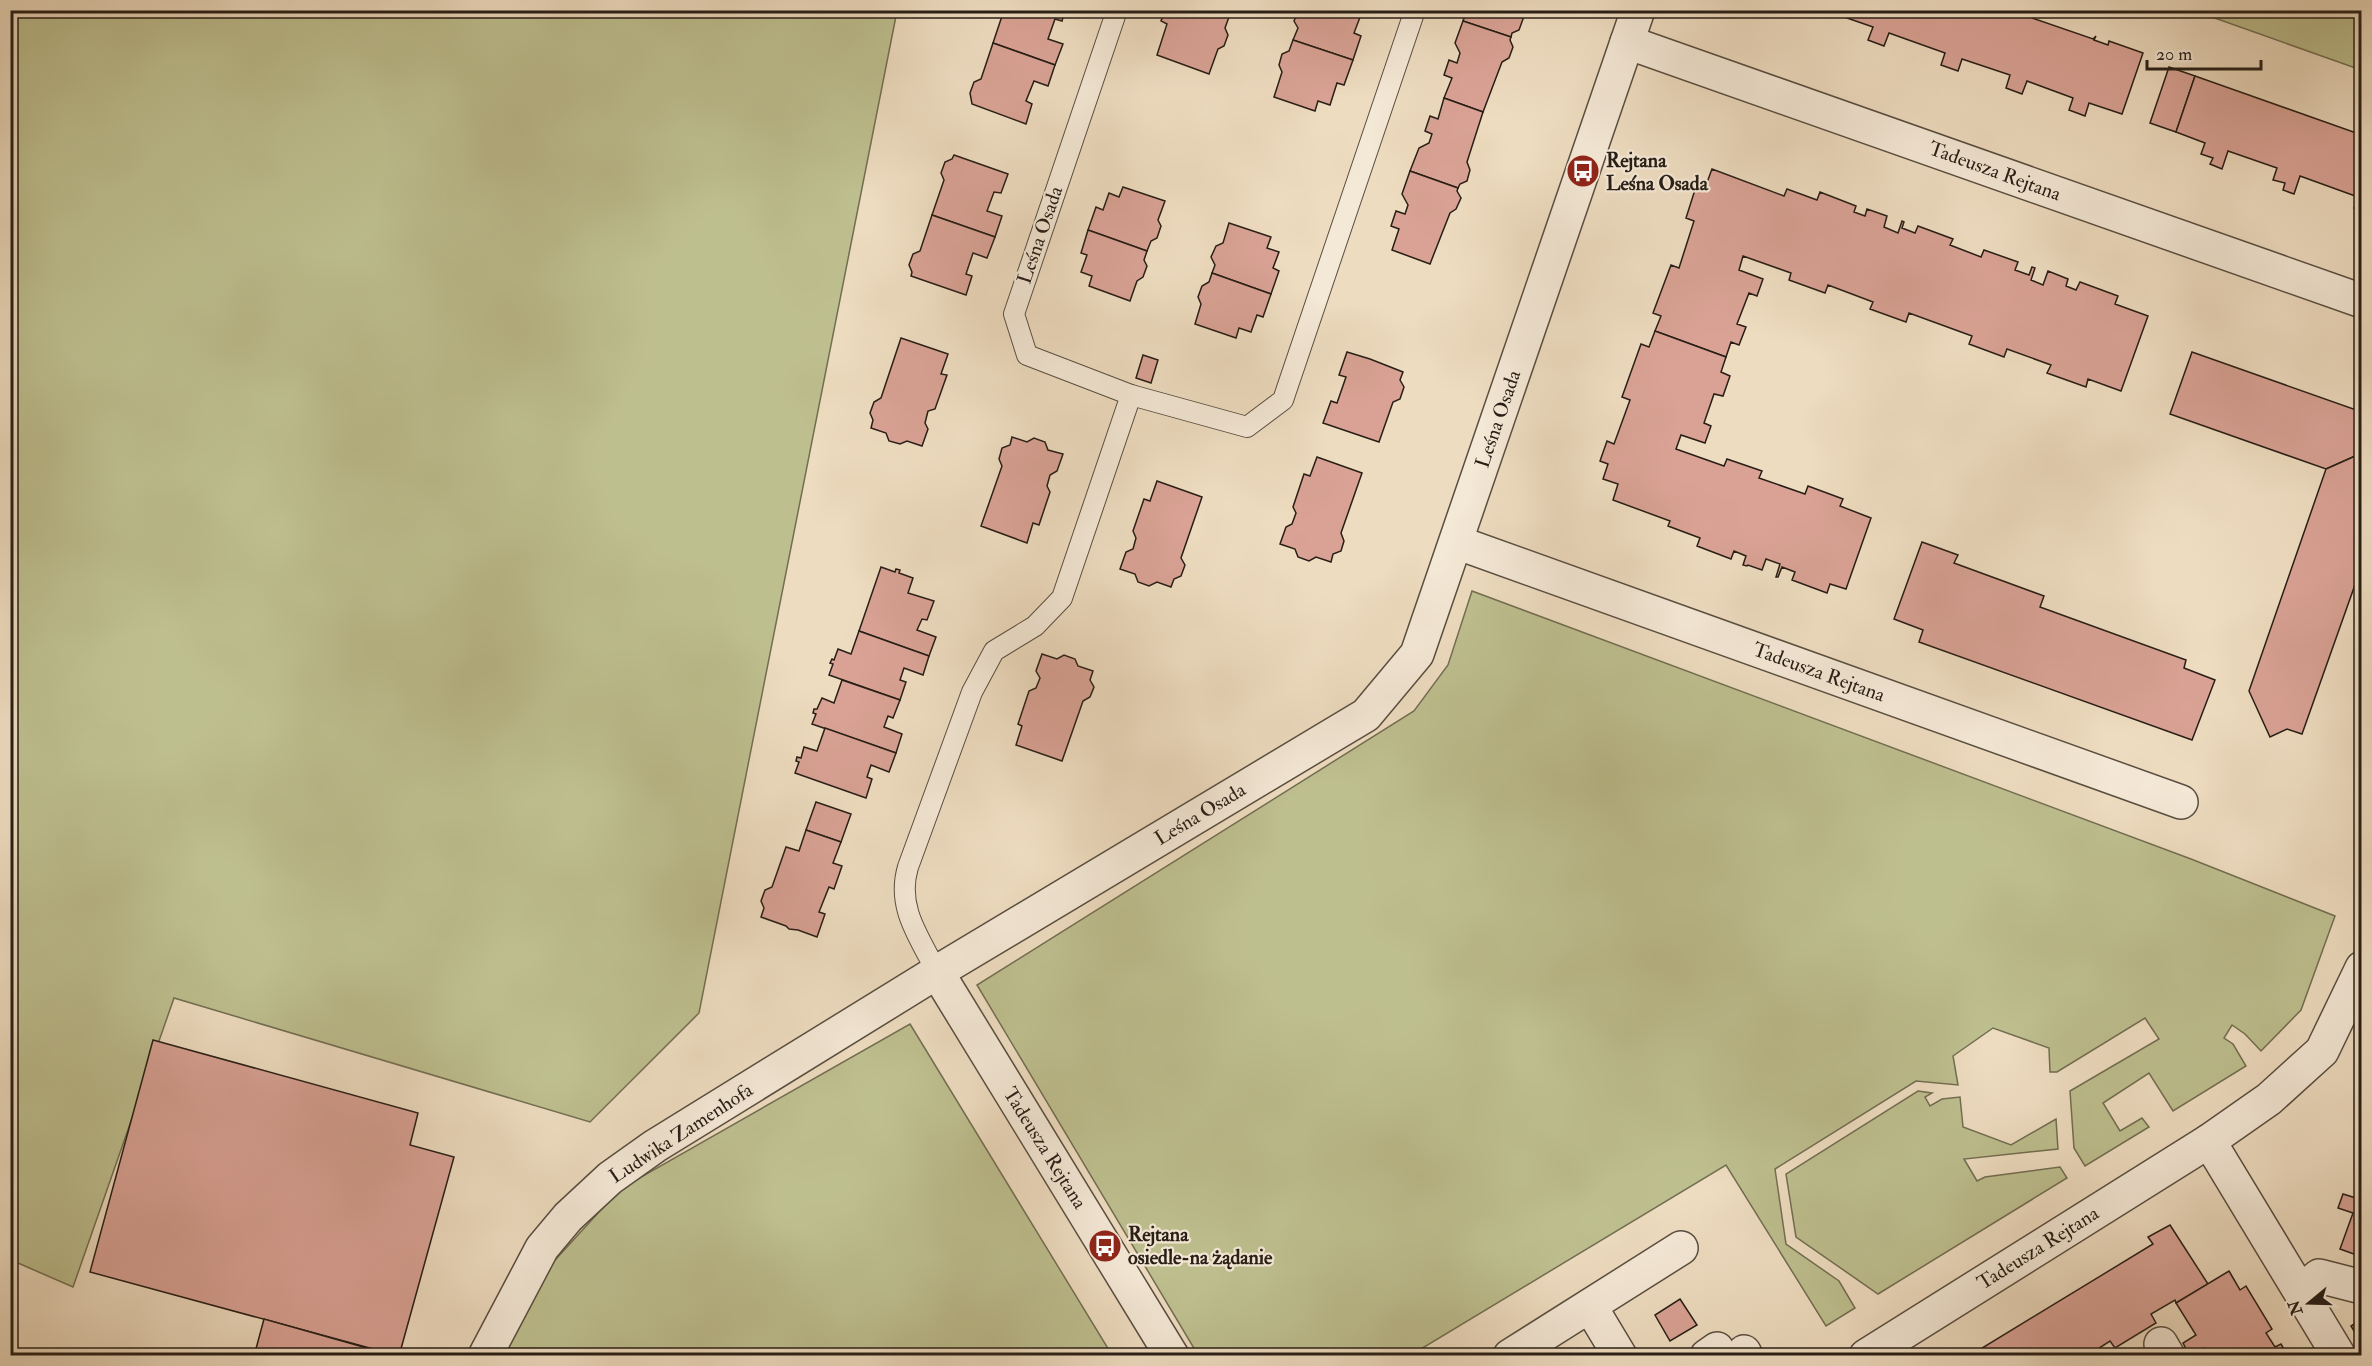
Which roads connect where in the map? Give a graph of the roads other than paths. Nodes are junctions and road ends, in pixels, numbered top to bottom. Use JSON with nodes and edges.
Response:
{"nodes":[{"id":1,"x":1117,"y":10,"type":"edge"},
{"id":2,"x":1415,"y":10,"type":"edge"},
{"id":3,"x":1638,"y":10,"type":"edge"},
{"id":4,"x":1627,"y":42,"type":"junction"},
{"id":5,"x":2361,"y":301,"type":"edge"},
{"id":6,"x":1131,"y":395,"type":"junction"},
{"id":7,"x":1456,"y":542,"type":"junction"},
{"id":8,"x":2181,"y":802,"type":"dead end"},
{"id":9,"x":2361,"y":968,"type":"edge"},
{"id":10,"x":937,"y":972,"type":"junction"},
{"id":11,"x":2209,"y":1141,"type":"junction"},
{"id":12,"x":1682,"y":1248,"type":"dead end"},
{"id":13,"x":2361,"y":1287,"type":"edge"},
{"id":14,"x":2301,"y":1292,"type":"junction"},
{"id":15,"x":1590,"y":1306,"type":"junction"},
{"id":16,"x":485,"y":1356,"type":"edge"},
{"id":17,"x":1172,"y":1356,"type":"edge"},
{"id":18,"x":1510,"y":1356,"type":"edge"},
{"id":19,"x":1620,"y":1356,"type":"edge"},
{"id":20,"x":1866,"y":1356,"type":"edge"},
{"id":21,"x":2339,"y":1356,"type":"edge"}],
"edges":[{"from":1,"to":6,"type":"lane","name":"Leśna Osada"},
{"from":2,"to":6,"type":"lane","name":"Leśna Osada"},
{"from":3,"to":4,"type":"street","name":"Leśna Osada"},
{"from":4,"to":5,"type":"street","name":"Tadeusza Rejtana"},
{"from":4,"to":7,"type":"street","name":"Leśna Osada"},
{"from":6,"to":10,"type":"lane"},
{"from":7,"to":8,"type":"street","name":"Tadeusza Rejtana"},
{"from":7,"to":10,"type":"street","name":"Leśna Osada"},
{"from":9,"to":11,"type":"street","name":"Tadeusza Rejtana"},
{"from":10,"to":16,"type":"street","name":"Ludwika Zamenhofa"},
{"from":10,"to":17,"type":"street","name":"Tadeusza Rejtana"},
{"from":11,"to":14,"type":"street"},
{"from":11,"to":20,"type":"street","name":"Tadeusza Rejtana"},
{"from":12,"to":15,"type":"street"},
{"from":13,"to":14,"type":"street"},
{"from":14,"to":21,"type":"street"},
{"from":15,"to":18,"type":"street"},
{"from":15,"to":19,"type":"street"}]}
